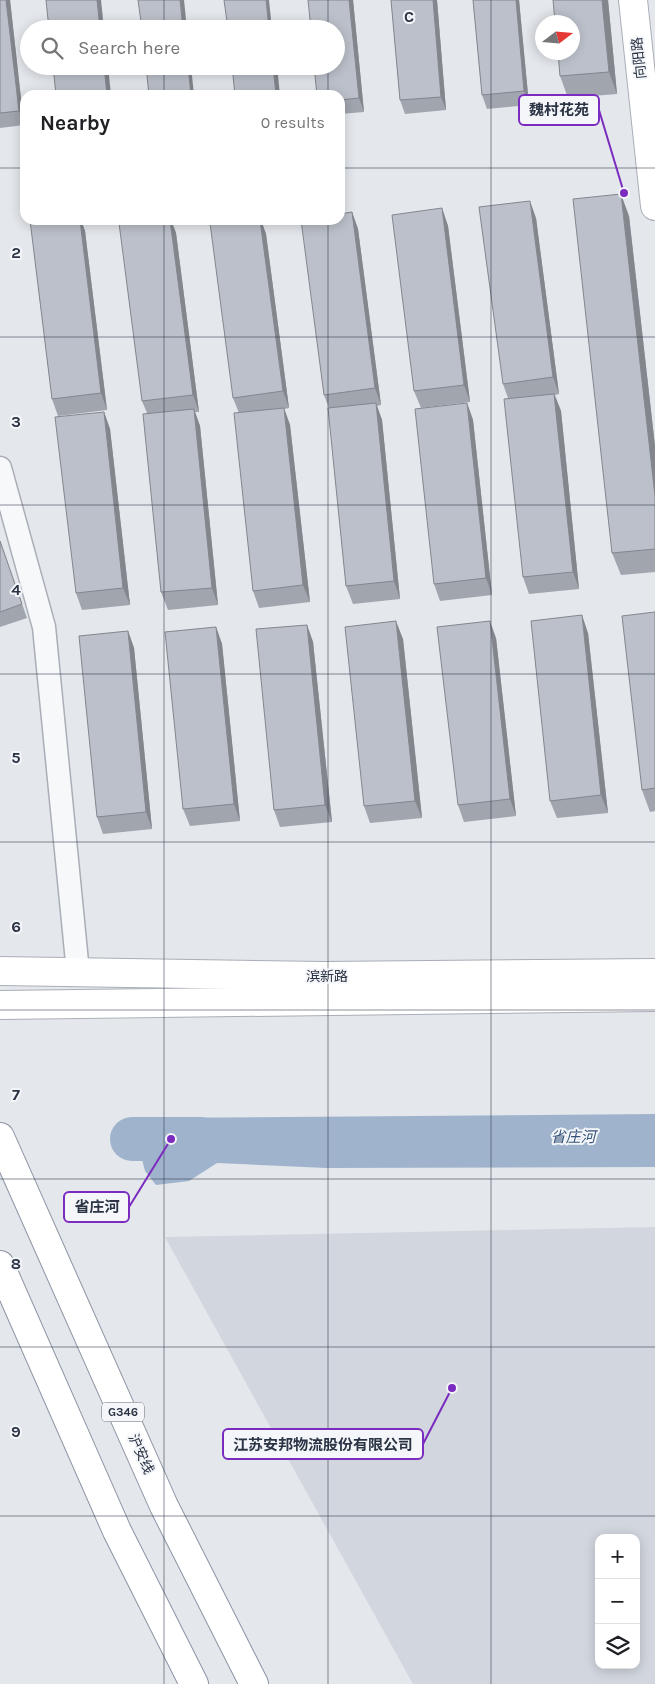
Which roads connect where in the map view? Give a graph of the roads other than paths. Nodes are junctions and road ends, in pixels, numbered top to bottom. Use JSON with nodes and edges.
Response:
{"nodes":[{"id":1,"x":633,"y":0,"type":"edge"},
{"id":2,"x":655,"y":206,"type":"edge"},
{"id":3,"x":0,"y":468,"type":"edge"},
{"id":4,"x":0,"y":971,"type":"edge"},
{"id":5,"x":78,"y":972,"type":"junction"},
{"id":6,"x":655,"y":973,"type":"edge"},
{"id":7,"x":655,"y":997,"type":"edge"},
{"id":8,"x":0,"y":1005,"type":"edge"},
{"id":9,"x":0,"y":1137,"type":"edge"},
{"id":10,"x":0,"y":1265,"type":"edge"},
{"id":11,"x":194,"y":1684,"type":"edge"},
{"id":12,"x":254,"y":1684,"type":"edge"}],
"edges":[{"from":1,"to":2,"type":"main road","name":"向阳路"},
{"from":3,"to":5,"type":"street"},
{"from":4,"to":5,"type":"main road","name":"滨新路"},
{"from":5,"to":6,"type":"main road","name":"滨新路"},
{"from":7,"to":8,"type":"main road","name":"滨新路"},
{"from":9,"to":12,"type":"main road","name":"沪安线","number":"G346"},
{"from":10,"to":11,"type":"main road"}]}
